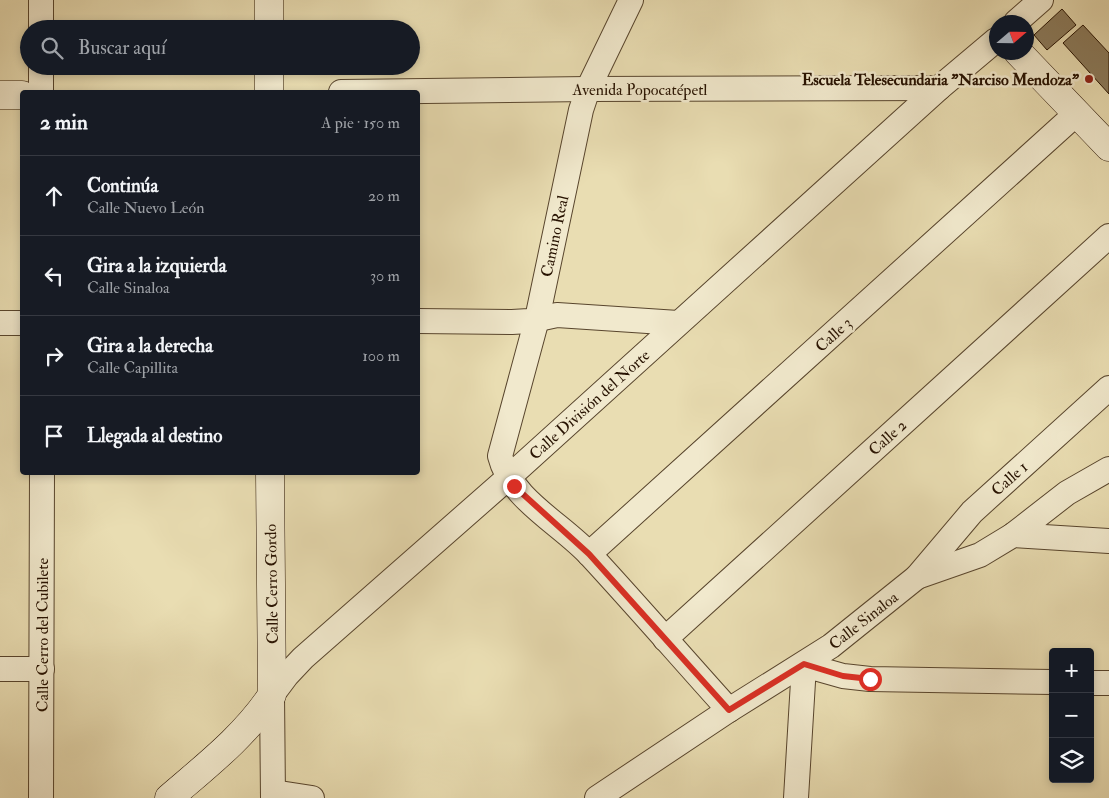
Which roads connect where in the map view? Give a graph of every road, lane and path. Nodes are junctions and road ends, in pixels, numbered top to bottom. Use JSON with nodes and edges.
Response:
{"nodes":[{"id":1,"x":41,"y":0,"type":"edge"},
{"id":2,"x":269,"y":0,"type":"edge"},
{"id":3,"x":631,"y":0,"type":"edge"},
{"id":4,"x":1041,"y":0,"type":"edge"},
{"id":5,"x":1024,"y":15,"type":"edge"},
{"id":6,"x":41,"y":20,"type":"edge"},
{"id":7,"x":269,"y":20,"type":"edge"},
{"id":8,"x":989,"y":46,"type":"edge"},
{"id":9,"x":1026,"y":60,"type":"edge"},
{"id":10,"x":41,"y":75,"type":"edge"},
{"id":11,"x":269,"y":75,"type":"edge"},
{"id":12,"x":938,"y":88,"type":"junction"},
{"id":13,"x":588,"y":89,"type":"junction"},
{"id":14,"x":41,"y":90,"type":"edge"},
{"id":15,"x":269,"y":90,"type":"edge"},
{"id":16,"x":420,"y":91,"type":"edge"},
{"id":17,"x":0,"y":95,"type":"edge"},
{"id":18,"x":20,"y":95,"type":"edge"},
{"id":19,"x":1077,"y":113,"type":"junction"},
{"id":20,"x":1109,"y":147,"type":"edge"},
{"id":21,"x":1109,"y":236,"type":"edge"},
{"id":22,"x":536,"y":319,"type":"junction"},
{"id":23,"x":420,"y":322,"type":"edge"},
{"id":24,"x":0,"y":323,"type":"edge"},
{"id":25,"x":20,"y":323,"type":"edge"},
{"id":26,"x":678,"y":323,"type":"junction"},
{"id":27,"x":1109,"y":388,"type":"edge"},
{"id":28,"x":1109,"y":469,"type":"edge"},
{"id":29,"x":42,"y":475,"type":"edge"},
{"id":30,"x":270,"y":475,"type":"edge"},
{"id":31,"x":509,"y":477,"type":"junction"},
{"id":32,"x":1013,"y":535,"type":"junction"},
{"id":33,"x":1109,"y":541,"type":"edge"},
{"id":34,"x":589,"y":554,"type":"junction"},
{"id":35,"x":917,"y":577,"type":"junction"},
{"id":36,"x":665,"y":639,"type":"junction"},
{"id":37,"x":804,"y":664,"type":"junction"},
{"id":38,"x":0,"y":669,"type":"edge"},
{"id":39,"x":42,"y":669,"type":"junction"},
{"id":40,"x":1049,"y":682,"type":"edge"},
{"id":41,"x":1094,"y":683,"type":"edge"},
{"id":42,"x":1109,"y":683,"type":"edge"},
{"id":43,"x":272,"y":695,"type":"junction"},
{"id":44,"x":729,"y":710,"type":"junction"},
{"id":45,"x":273,"y":795,"type":"edge"},
{"id":46,"x":41,"y":798,"type":"edge"},
{"id":47,"x":169,"y":798,"type":"edge"},
{"id":48,"x":312,"y":798,"type":"edge"},
{"id":49,"x":598,"y":798,"type":"edge"},
{"id":50,"x":796,"y":798,"type":"edge"}],
"edges":[{"from":1,"to":6,"type":"street"},
{"from":2,"to":7,"type":"street"},
{"from":3,"to":13,"type":"street","name":"Camino Real"},
{"from":4,"to":5,"type":"street"},
{"from":8,"to":12,"type":"street","name":"Calle División del Norte"},
{"from":9,"to":19,"type":"street"},
{"from":10,"to":14,"type":"street"},
{"from":11,"to":15,"type":"street"},
{"from":12,"to":13,"type":"street","name":"Avenida Popocatépetl"},
{"from":12,"to":26,"type":"street","name":"Calle División del Norte"},
{"from":13,"to":16,"type":"street","name":"Avenida Popocatépetl"},
{"from":13,"to":22,"type":"street","name":"Camino Real"},
{"from":17,"to":18,"type":"street"},
{"from":19,"to":20,"type":"street"},
{"from":19,"to":34,"type":"street","name":"Calle 3"},
{"from":21,"to":36,"type":"street","name":"Calle 2"},
{"from":22,"to":23,"type":"street"},
{"from":22,"to":26,"type":"street"},
{"from":22,"to":31,"type":"street","name":"Camino Real"},
{"from":24,"to":25,"type":"street"},
{"from":26,"to":31,"type":"street","name":"Calle División del Norte"},
{"from":27,"to":35,"type":"street","name":"Calle 1"},
{"from":28,"to":32,"type":"street","name":"Calle Sinaloa"},
{"from":29,"to":39,"type":"street","name":"Calle Cerro del Cubilete"},
{"from":30,"to":43,"type":"street","name":"Calle Cerro Gordo"},
{"from":31,"to":34,"type":"street","name":"Camino Real"},
{"from":31,"to":43,"type":"street","name":"Calle División del Norte"},
{"from":32,"to":33,"type":"street"},
{"from":32,"to":35,"type":"street","name":"Calle Sinaloa"},
{"from":34,"to":36,"type":"street","name":"Camino Real"},
{"from":35,"to":37,"type":"street","name":"Calle Sinaloa"},
{"from":36,"to":44,"type":"street","name":"Camino Real"},
{"from":37,"to":40,"type":"street"},
{"from":37,"to":44,"type":"street","name":"Calle Sinaloa"},
{"from":37,"to":50,"type":"street"},
{"from":38,"to":39,"type":"street"},
{"from":39,"to":46,"type":"street","name":"Calle Cerro del Cubilete"},
{"from":41,"to":42,"type":"street"},
{"from":43,"to":45,"type":"street"},
{"from":43,"to":47,"type":"street","name":"Calle División del Norte"},
{"from":44,"to":49,"type":"street","name":"Calle Sinaloa"},
{"from":45,"to":48,"type":"street"}]}
